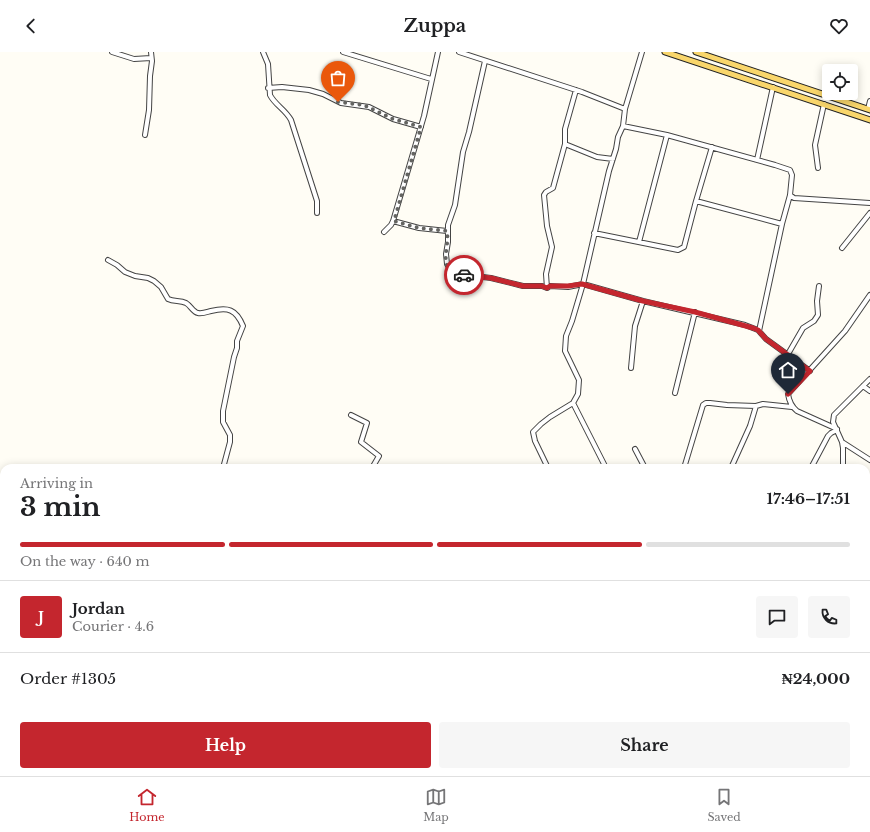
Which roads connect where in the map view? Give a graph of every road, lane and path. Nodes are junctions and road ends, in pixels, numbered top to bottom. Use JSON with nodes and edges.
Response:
{"nodes":[{"id":1,"x":112,"y":52,"type":"edge"},
{"id":2,"x":151,"y":52,"type":"edge"},
{"id":3,"x":263,"y":52,"type":"edge"},
{"id":4,"x":343,"y":52,"type":"edge"},
{"id":5,"x":438,"y":52,"type":"edge"},
{"id":6,"x":459,"y":52,"type":"edge"},
{"id":7,"x":642,"y":52,"type":"edge"},
{"id":8,"x":666,"y":52,"type":"edge"},
{"id":9,"x":696,"y":52,"type":"edge"},
{"id":10,"x":151,"y":58,"type":"junction"},
{"id":11,"x":485,"y":61,"type":"junction"},
{"id":12,"x":431,"y":79,"type":"junction"},
{"id":13,"x":773,"y":87,"type":"junction"},
{"id":14,"x":268,"y":88,"type":"junction"},
{"id":15,"x":576,"y":90,"type":"junction"},
{"id":16,"x":870,"y":101,"type":"edge"},
{"id":17,"x":824,"y":104,"type":"junction"},
{"id":18,"x":625,"y":109,"type":"junction"},
{"id":19,"x":869,"y":110,"type":"edge"},
{"id":20,"x":870,"y":120,"type":"edge"},
{"id":21,"x":623,"y":126,"type":"junction"},
{"id":22,"x":421,"y":127,"type":"junction"},
{"id":23,"x":145,"y":134,"type":"dead end"},
{"id":24,"x":667,"y":135,"type":"junction"},
{"id":25,"x":565,"y":144,"type":"junction"},
{"id":26,"x":712,"y":148,"type":"junction"},
{"id":27,"x":614,"y":159,"type":"junction"},
{"id":28,"x":757,"y":160,"type":"junction"},
{"id":29,"x":818,"y":168,"type":"dead end"},
{"id":30,"x":790,"y":195,"type":"junction"},
{"id":31,"x":696,"y":201,"type":"junction"},
{"id":32,"x":870,"y":203,"type":"edge"},
{"id":33,"x":317,"y":213,"type":"dead end"},
{"id":34,"x":870,"y":213,"type":"edge"},
{"id":35,"x":394,"y":221,"type":"junction"},
{"id":36,"x":782,"y":224,"type":"junction"},
{"id":37,"x":447,"y":231,"type":"junction"},
{"id":38,"x":384,"y":232,"type":"dead end"},
{"id":39,"x":594,"y":233,"type":"junction"},
{"id":40,"x":639,"y":242,"type":"junction"},
{"id":41,"x":842,"y":248,"type":"dead end"},
{"id":42,"x":108,"y":260,"type":"dead end"},
{"id":43,"x":582,"y":284,"type":"junction"},
{"id":44,"x":819,"y":286,"type":"dead end"},
{"id":45,"x":547,"y":288,"type":"junction"},
{"id":46,"x":870,"y":295,"type":"edge"},
{"id":47,"x":643,"y":301,"type":"junction"},
{"id":48,"x":695,"y":312,"type":"junction"},
{"id":49,"x":759,"y":331,"type":"junction"},
{"id":50,"x":788,"y":354,"type":"junction"},
{"id":51,"x":631,"y":368,"type":"dead end"},
{"id":52,"x":810,"y":371,"type":"junction"},
{"id":53,"x":870,"y":379,"type":"edge"},
{"id":54,"x":863,"y":386,"type":"junction"},
{"id":55,"x":870,"y":391,"type":"edge"},
{"id":56,"x":675,"y":393,"type":"dead end"},
{"id":57,"x":573,"y":403,"type":"junction"},
{"id":58,"x":756,"y":406,"type":"junction"},
{"id":59,"x":792,"y":407,"type":"junction"},
{"id":60,"x":351,"y":415,"type":"dead end"},
{"id":61,"x":837,"y":430,"type":"junction"},
{"id":62,"x":842,"y":442,"type":"junction"},
{"id":63,"x":635,"y":449,"type":"dead end"},
{"id":64,"x":870,"y":460,"type":"edge"},
{"id":65,"x":224,"y":464,"type":"edge"},
{"id":66,"x":374,"y":464,"type":"edge"},
{"id":67,"x":546,"y":464,"type":"edge"},
{"id":68,"x":604,"y":464,"type":"edge"},
{"id":69,"x":643,"y":464,"type":"edge"},
{"id":70,"x":685,"y":464,"type":"edge"},
{"id":71,"x":733,"y":464,"type":"edge"},
{"id":72,"x":813,"y":464,"type":"edge"},
{"id":73,"x":843,"y":464,"type":"edge"}],
"edges":[{"from":1,"to":10,"type":"street"},
{"from":2,"to":10,"type":"street"},
{"from":3,"to":14,"type":"street"},
{"from":4,"to":12,"type":"street"},
{"from":5,"to":12,"type":"street"},
{"from":6,"to":11,"type":"street"},
{"from":7,"to":18,"type":"street"},
{"from":8,"to":13,"type":"main road"},
{"from":9,"to":19,"type":"main road"},
{"from":10,"to":23,"type":"street"},
{"from":11,"to":15,"type":"street"},
{"from":11,"to":37,"type":"street"},
{"from":12,"to":22,"type":"street"},
{"from":13,"to":17,"type":"main road"},
{"from":13,"to":28,"type":"street"},
{"from":14,"to":22,"type":"street"},
{"from":14,"to":33,"type":"street"},
{"from":15,"to":18,"type":"street"},
{"from":15,"to":25,"type":"street"},
{"from":16,"to":19,"type":"street"},
{"from":17,"to":20,"type":"main road"},
{"from":17,"to":29,"type":"street"},
{"from":18,"to":21,"type":"street"},
{"from":21,"to":24,"type":"street"},
{"from":21,"to":27,"type":"street"},
{"from":22,"to":35,"type":"street"},
{"from":24,"to":26,"type":"street"},
{"from":24,"to":40,"type":"street"},
{"from":25,"to":27,"type":"street"},
{"from":25,"to":45,"type":"street"},
{"from":26,"to":28,"type":"street"},
{"from":26,"to":31,"type":"street"},
{"from":27,"to":39,"type":"street"},
{"from":28,"to":30,"type":"street"},
{"from":30,"to":32,"type":"street"},
{"from":30,"to":36,"type":"street"},
{"from":31,"to":36,"type":"street"},
{"from":31,"to":40,"type":"street"},
{"from":34,"to":41,"type":"street"},
{"from":35,"to":37,"type":"street"},
{"from":35,"to":38,"type":"street"},
{"from":36,"to":49,"type":"street"},
{"from":37,"to":45,"type":"street"},
{"from":39,"to":40,"type":"street"},
{"from":39,"to":43,"type":"street"},
{"from":42,"to":65,"type":"street"},
{"from":43,"to":45,"type":"street"},
{"from":43,"to":47,"type":"street"},
{"from":43,"to":57,"type":"street"},
{"from":44,"to":50,"type":"street"},
{"from":46,"to":52,"type":"street"},
{"from":47,"to":48,"type":"street"},
{"from":47,"to":51,"type":"street"},
{"from":48,"to":49,"type":"street"},
{"from":48,"to":56,"type":"street"},
{"from":49,"to":50,"type":"street"},
{"from":50,"to":52,"type":"street"},
{"from":52,"to":59,"type":"street"},
{"from":53,"to":54,"type":"street"},
{"from":54,"to":55,"type":"street"},
{"from":54,"to":61,"type":"street"},
{"from":57,"to":67,"type":"street"},
{"from":57,"to":68,"type":"street"},
{"from":58,"to":59,"type":"street"},
{"from":58,"to":70,"type":"street"},
{"from":58,"to":71,"type":"street"},
{"from":59,"to":61,"type":"street"},
{"from":60,"to":66,"type":"street"},
{"from":61,"to":62,"type":"street"},
{"from":61,"to":72,"type":"street"},
{"from":62,"to":64,"type":"street"},
{"from":62,"to":73,"type":"street"},
{"from":63,"to":69,"type":"street"}]}
